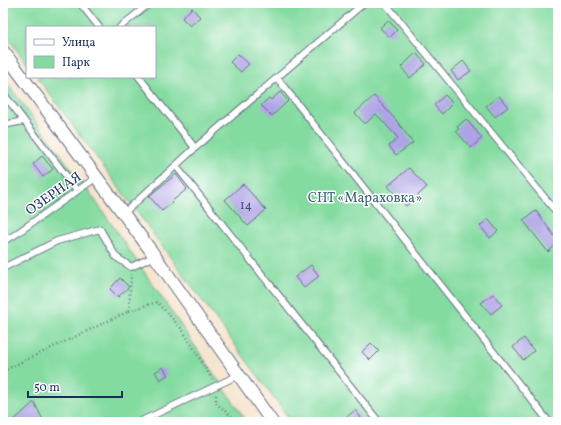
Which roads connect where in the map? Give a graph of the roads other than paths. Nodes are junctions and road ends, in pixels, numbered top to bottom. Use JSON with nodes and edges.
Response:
{"nodes":[{"id":1,"x":80,"y":3,"type":"edge"},
{"id":2,"x":150,"y":3,"type":"edge"},
{"id":3,"x":364,"y":3,"type":"edge"},
{"id":4,"x":385,"y":3,"type":"edge"},
{"id":5,"x":98,"y":26,"type":"edge"},
{"id":6,"x":121,"y":26,"type":"edge"},
{"id":7,"x":3,"y":51,"type":"edge"},
{"id":8,"x":140,"y":78,"type":"edge"},
{"id":9,"x":277,"y":78,"type":"junction"},
{"id":10,"x":3,"y":93,"type":"edge"},
{"id":11,"x":24,"y":121,"type":"junction"},
{"id":12,"x":3,"y":124,"type":"edge"},
{"id":13,"x":195,"y":148,"type":"junction"},
{"id":14,"x":176,"y":166,"type":"junction"},
{"id":15,"x":97,"y":177,"type":"junction"},
{"id":16,"x":77,"y":190,"type":"junction"},
{"id":17,"x":124,"y":213,"type":"junction"},
{"id":18,"x":558,"y":214,"type":"edge"},
{"id":19,"x":3,"y":241,"type":"edge"},
{"id":20,"x":155,"y":256,"type":"junction"},
{"id":21,"x":3,"y":268,"type":"edge"},
{"id":22,"x":239,"y":375,"type":"junction"},
{"id":23,"x":139,"y":422,"type":"edge"},
{"id":24,"x":272,"y":422,"type":"edge"},
{"id":25,"x":379,"y":422,"type":"edge"},
{"id":26,"x":549,"y":422,"type":"edge"}],
"edges":[{"from":1,"to":5,"type":"lane"},
{"from":2,"to":6,"type":"lane"},
{"from":3,"to":9,"type":"lane"},
{"from":4,"to":18,"type":"lane"},
{"from":7,"to":15,"type":"street"},
{"from":8,"to":13,"type":"lane"},
{"from":9,"to":13,"type":"lane"},
{"from":9,"to":26,"type":"lane"},
{"from":10,"to":11,"type":"lane"},
{"from":11,"to":12,"type":"lane"},
{"from":11,"to":16,"type":"lane"},
{"from":13,"to":14,"type":"lane"},
{"from":14,"to":17,"type":"lane"},
{"from":14,"to":25,"type":"lane"},
{"from":15,"to":16,"type":"lane","name":"ОЗЕРНАЯ"},
{"from":15,"to":17,"type":"street"},
{"from":16,"to":19,"type":"lane","name":"ОЗЕРНАЯ"},
{"from":17,"to":20,"type":"street"},
{"from":20,"to":21,"type":"lane"},
{"from":20,"to":22,"type":"street"},
{"from":22,"to":23,"type":"lane"},
{"from":22,"to":24,"type":"street"}]}
